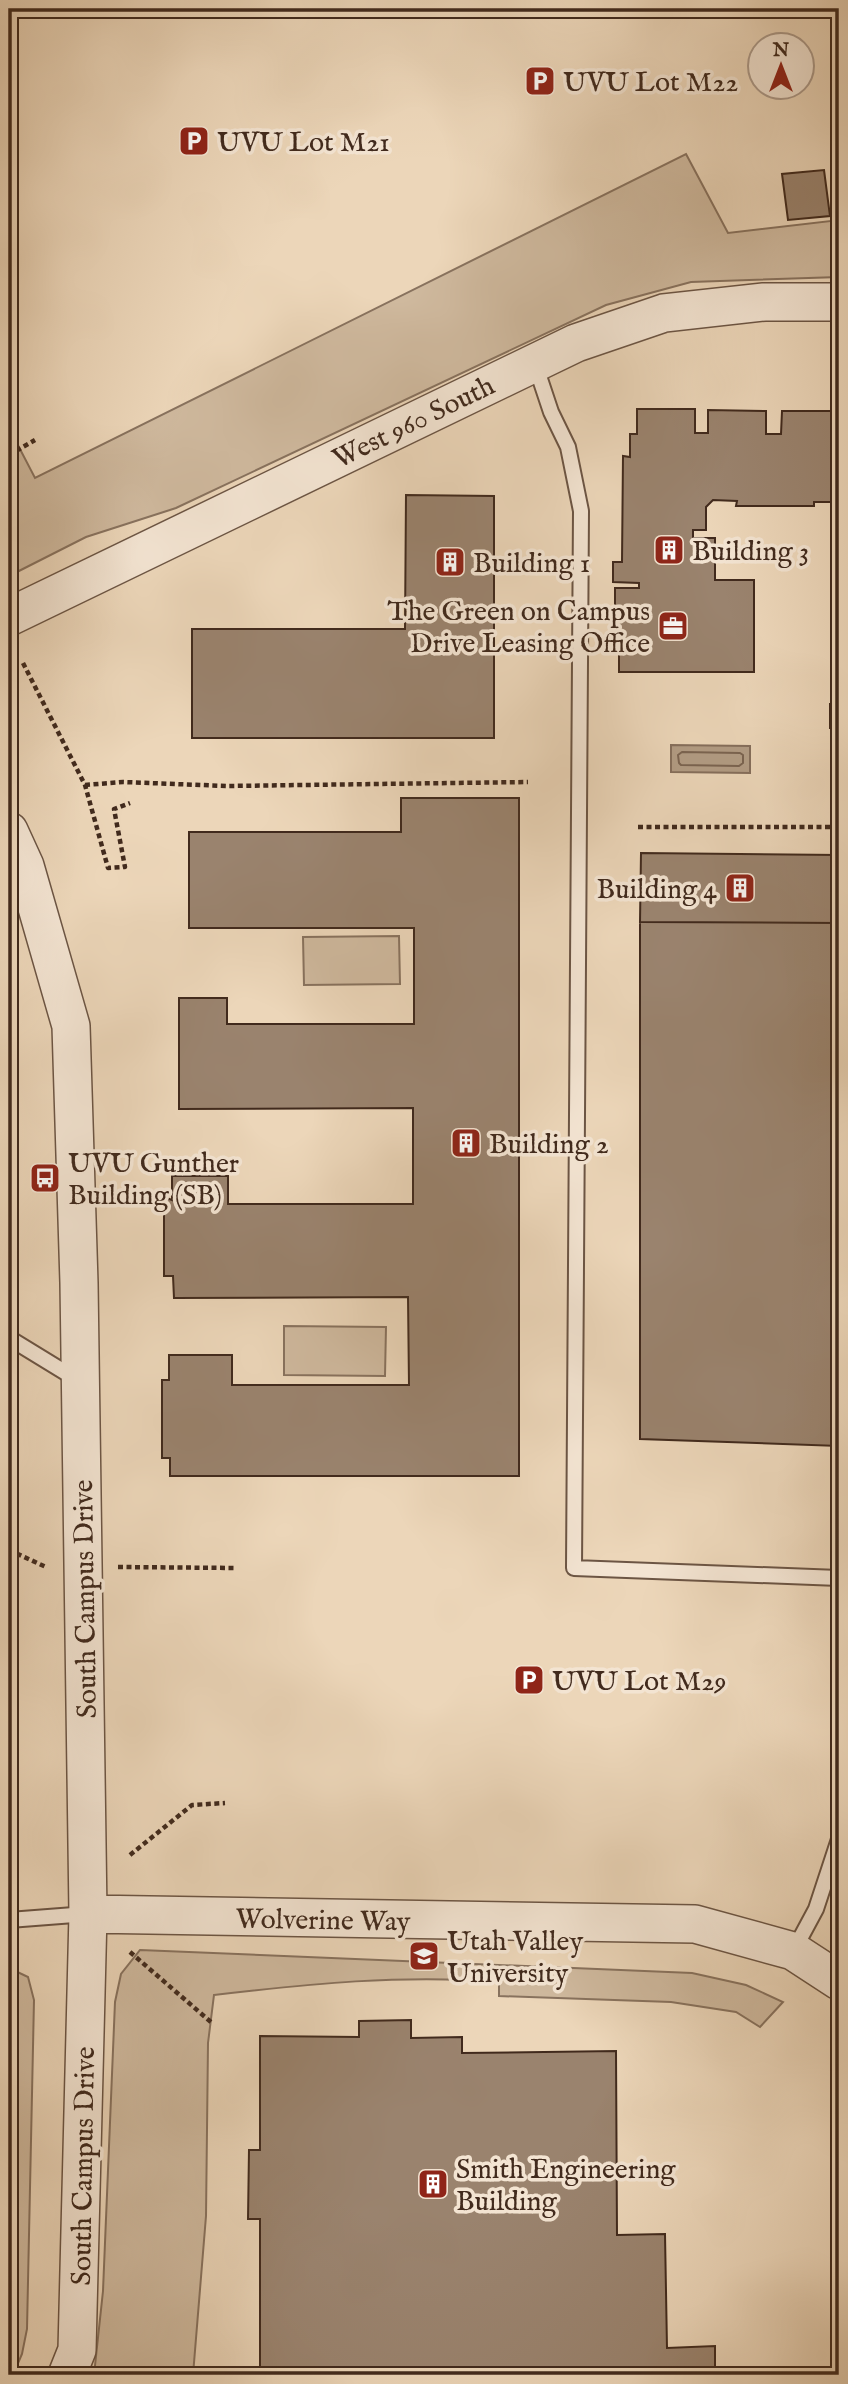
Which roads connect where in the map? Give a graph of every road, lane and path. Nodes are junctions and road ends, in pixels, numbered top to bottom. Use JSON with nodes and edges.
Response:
{"nodes":[{"id":1,"x":839,"y":302,"type":"edge"},
{"id":2,"x":535,"y":363,"type":"junction"},
{"id":3,"x":36,"y":440,"type":"dead end"},
{"id":4,"x":9,"y":455,"type":"edge"},
{"id":5,"x":9,"y":617,"type":"edge"},
{"id":6,"x":23,"y":663,"type":"dead end"},
{"id":7,"x":528,"y":782,"type":"dead end"},
{"id":8,"x":85,"y":785,"type":"junction"},
{"id":9,"x":130,"y":803,"type":"dead end"},
{"id":10,"x":638,"y":827,"type":"dead end"},
{"id":11,"x":839,"y":827,"type":"edge"},
{"id":12,"x":9,"y":831,"type":"edge"},
{"id":13,"x":9,"y":1338,"type":"edge"},
{"id":14,"x":80,"y":1382,"type":"junction"},
{"id":15,"x":9,"y":1550,"type":"edge"},
{"id":16,"x":46,"y":1567,"type":"dead end"},
{"id":17,"x":115,"y":1567,"type":"dead end"},
{"id":18,"x":236,"y":1568,"type":"dead end"},
{"id":19,"x":839,"y":1578,"type":"edge"},
{"id":20,"x":225,"y":1803,"type":"dead end"},
{"id":21,"x":839,"y":1839,"type":"edge"},
{"id":22,"x":130,"y":1855,"type":"dead end"},
{"id":23,"x":88,"y":1914,"type":"junction"},
{"id":24,"x":9,"y":1920,"type":"edge"},
{"id":25,"x":126,"y":1949,"type":"dead end"},
{"id":26,"x":793,"y":1951,"type":"junction"},
{"id":27,"x":839,"y":1981,"type":"edge"},
{"id":28,"x":212,"y":2023,"type":"dead end"},
{"id":29,"x":67,"y":2375,"type":"edge"}],
"edges":[{"from":1,"to":2,"type":"street","name":"West 960 South"},
{"from":2,"to":5,"type":"street","name":"West 960 South"},
{"from":2,"to":19,"type":"lane"},
{"from":3,"to":4,"type":"path"},
{"from":6,"to":8,"type":"path"},
{"from":7,"to":8,"type":"path"},
{"from":8,"to":9,"type":"path"},
{"from":10,"to":11,"type":"path"},
{"from":12,"to":14,"type":"street","name":"South Campus Drive"},
{"from":13,"to":14,"type":"lane"},
{"from":14,"to":23,"type":"street","name":"South Campus Drive"},
{"from":15,"to":16,"type":"path"},
{"from":17,"to":18,"type":"path"},
{"from":20,"to":22,"type":"path"},
{"from":21,"to":26,"type":"lane"},
{"from":23,"to":24,"type":"lane"},
{"from":23,"to":26,"type":"street","name":"Wolverine Way"},
{"from":23,"to":29,"type":"street","name":"South Campus Drive"},
{"from":25,"to":28,"type":"path"},
{"from":26,"to":27,"type":"street","name":"Wolverine Way"}]}
